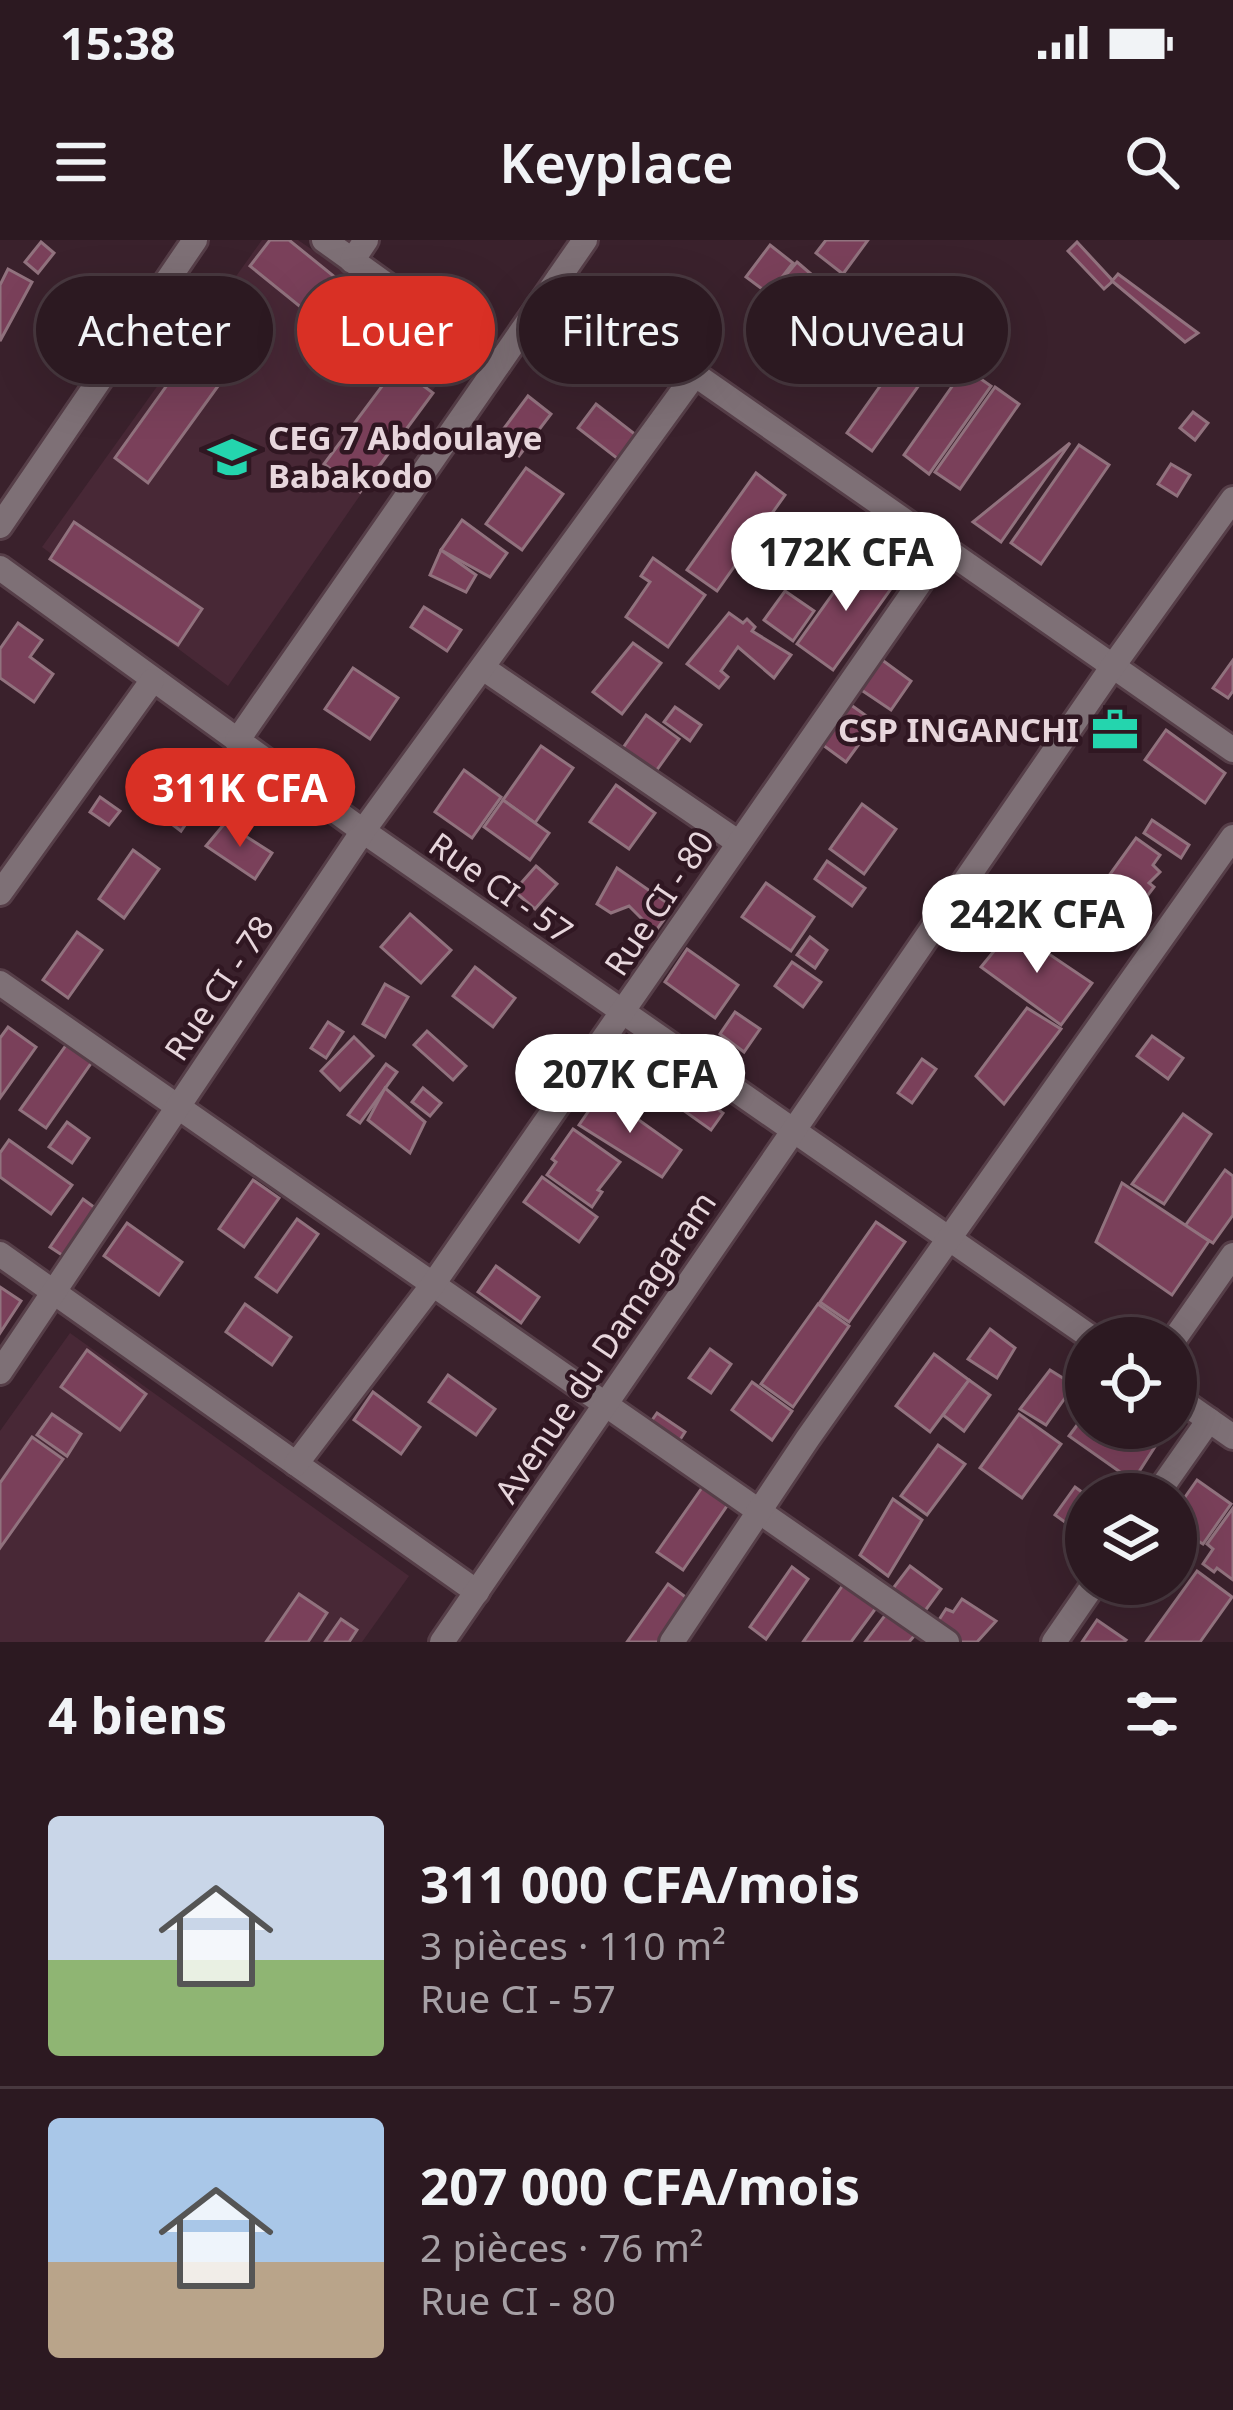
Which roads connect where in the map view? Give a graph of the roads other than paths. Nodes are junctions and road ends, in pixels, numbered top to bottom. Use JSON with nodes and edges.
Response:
{"nodes":[{"id":1,"x":195,"y":240,"type":"edge"},
{"id":2,"x":325,"y":240,"type":"edge"},
{"id":3,"x":585,"y":240,"type":"edge"},
{"id":4,"x":359,"y":251,"type":"edge"},
{"id":5,"x":560,"y":276,"type":"edge"},
{"id":6,"x":519,"y":335,"type":"edge"},
{"id":7,"x":498,"y":365,"type":"junction"},
{"id":8,"x":688,"y":384,"type":"edge"},
{"id":9,"x":712,"y":384,"type":"edge"},
{"id":10,"x":1233,"y":500,"type":"edge"},
{"id":11,"x":0,"y":526,"type":"edge"},
{"id":12,"x":944,"y":548,"type":"junction"},
{"id":13,"x":0,"y":568,"type":"edge"},
{"id":14,"x":1113,"y":666,"type":"junction"},
{"id":15,"x":483,"y":668,"type":"junction"},
{"id":16,"x":152,"y":681,"type":"junction"},
{"id":17,"x":237,"y":741,"type":"junction"},
{"id":18,"x":1233,"y":750,"type":"edge"},
{"id":19,"x":363,"y":831,"type":"junction"},
{"id":20,"x":1233,"y":837,"type":"edge"},
{"id":21,"x":739,"y":843,"type":"junction"},
{"id":22,"x":0,"y":892,"type":"edge"},
{"id":23,"x":0,"y":983,"type":"edge"},
{"id":24,"x":624,"y":1014,"type":"junction"},
{"id":25,"x":179,"y":1107,"type":"junction"},
{"id":26,"x":794,"y":1130,"type":"junction"},
{"id":27,"x":952,"y":1239,"type":"junction"},
{"id":28,"x":0,"y":1254,"type":"edge"},
{"id":29,"x":1233,"y":1255,"type":"edge"},
{"id":30,"x":434,"y":1283,"type":"junction"},
{"id":31,"x":55,"y":1292,"type":"junction"},
{"id":32,"x":1189,"y":1317,"type":"edge"},
{"id":33,"x":1065,"y":1319,"type":"edge"},
{"id":34,"x":0,"y":1372,"type":"edge"},
{"id":35,"x":605,"y":1405,"type":"junction"},
{"id":36,"x":1197,"y":1412,"type":"edge"},
{"id":37,"x":1209,"y":1420,"type":"junction"},
{"id":38,"x":1233,"y":1437,"type":"edge"},
{"id":39,"x":296,"y":1464,"type":"junction"},
{"id":40,"x":1172,"y":1473,"type":"edge"},
{"id":41,"x":759,"y":1512,"type":"junction"},
{"id":42,"x":477,"y":1592,"type":"junction"},
{"id":43,"x":1080,"y":1605,"type":"edge"},
{"id":44,"x":442,"y":1642,"type":"edge"},
{"id":45,"x":672,"y":1642,"type":"edge"},
{"id":46,"x":947,"y":1642,"type":"edge"},
{"id":47,"x":1054,"y":1642,"type":"edge"}],
"edges":[{"from":1,"to":11,"type":"street"},
{"from":2,"to":4,"type":"street"},
{"from":3,"to":5,"type":"street"},
{"from":4,"to":7,"type":"street"},
{"from":6,"to":7,"type":"street"},
{"from":7,"to":17,"type":"street"},
{"from":8,"to":15,"type":"street","name":"Rue CI - 78"},
{"from":9,"to":12,"type":"street"},
{"from":10,"to":14,"type":"street","name":"Avenue du Damagaram"},
{"from":12,"to":14,"type":"street"},
{"from":12,"to":21,"type":"street","name":"Rue CI - 80"},
{"from":13,"to":16,"type":"street","name":"Rue CI - 57"},
{"from":14,"to":18,"type":"street"},
{"from":14,"to":26,"type":"street","name":"Avenue du Damagaram"},
{"from":15,"to":19,"type":"street","name":"Rue CI - 78"},
{"from":15,"to":21,"type":"street"},
{"from":16,"to":17,"type":"street","name":"Rue CI - 57"},
{"from":16,"to":22,"type":"street"},
{"from":17,"to":19,"type":"street","name":"Rue CI - 57"},
{"from":19,"to":24,"type":"street","name":"Rue CI - 57"},
{"from":19,"to":25,"type":"street","name":"Rue CI - 78"},
{"from":20,"to":27,"type":"street"},
{"from":21,"to":24,"type":"street","name":"Rue CI - 80"},
{"from":23,"to":25,"type":"street"},
{"from":24,"to":26,"type":"street","name":"Rue CI - 57"},
{"from":24,"to":30,"type":"street","name":"Rue CI - 80"},
{"from":25,"to":30,"type":"street"},
{"from":25,"to":31,"type":"street","name":"Rue CI - 78"},
{"from":26,"to":27,"type":"street","name":"Rue CI - 57"},
{"from":26,"to":35,"type":"street","name":"Avenue du Damagaram"},
{"from":27,"to":33,"type":"street","name":"Rue CI - 57"},
{"from":27,"to":41,"type":"street"},
{"from":28,"to":31,"type":"street"},
{"from":29,"to":32,"type":"street"},
{"from":30,"to":35,"type":"street"},
{"from":30,"to":39,"type":"street","name":"Rue CI - 80"},
{"from":31,"to":34,"type":"street","name":"Rue CI - 78"},
{"from":31,"to":39,"type":"street"},
{"from":35,"to":41,"type":"street"},
{"from":35,"to":42,"type":"street","name":"Avenue du Damagaram"},
{"from":36,"to":37,"type":"street"},
{"from":37,"to":38,"type":"street"},
{"from":37,"to":40,"type":"street"},
{"from":39,"to":42,"type":"street"},
{"from":41,"to":45,"type":"street"},
{"from":41,"to":46,"type":"street"},
{"from":42,"to":44,"type":"street","name":"Avenue du Damagaram"},
{"from":43,"to":47,"type":"street"}]}
